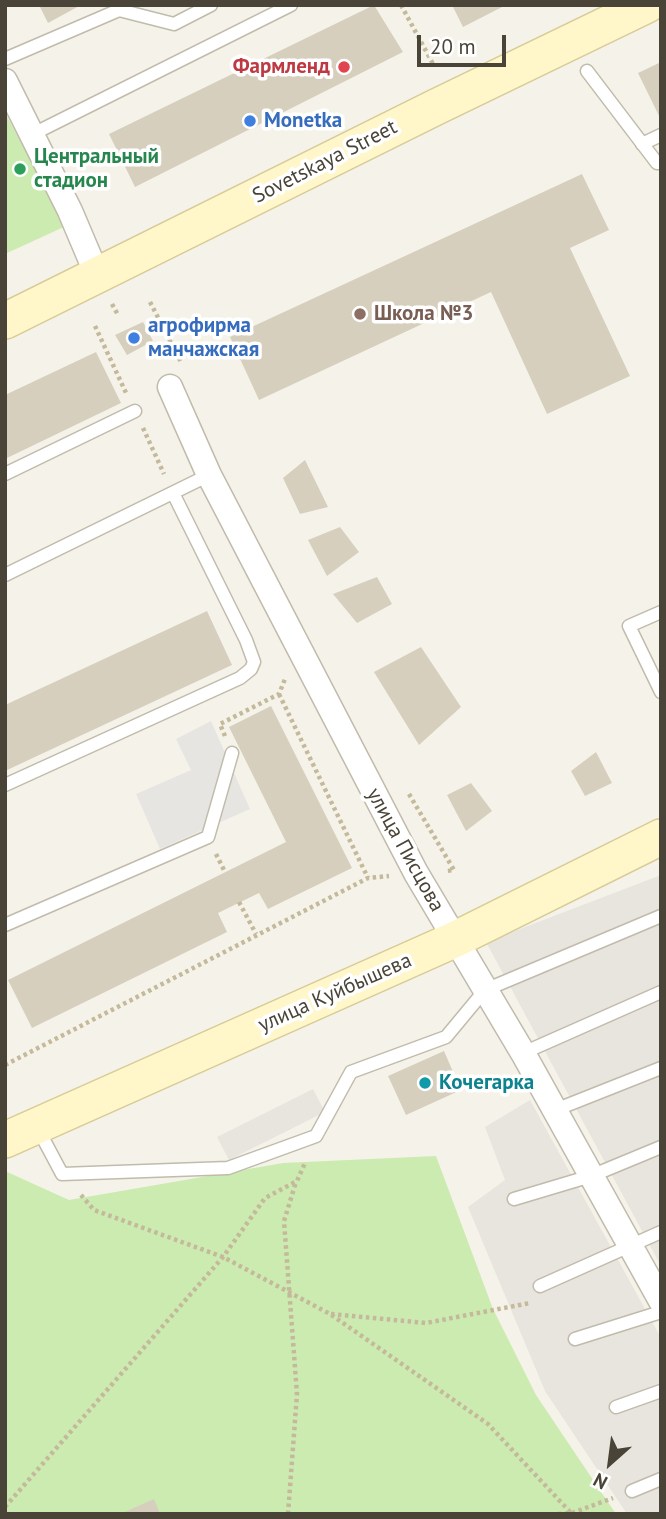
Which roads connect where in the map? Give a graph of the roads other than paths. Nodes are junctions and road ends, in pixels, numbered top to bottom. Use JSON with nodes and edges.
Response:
{"nodes":[{"id":1,"x":211,"y":5,"type":"edge"},
{"id":2,"x":291,"y":5,"type":"edge"},
{"id":3,"x":647,"y":5,"type":"edge"},
{"id":4,"x":5,"y":59,"type":"edge"},
{"id":5,"x":587,"y":71,"type":"dead end"},
{"id":6,"x":5,"y":80,"type":"edge"},
{"id":7,"x":31,"y":135,"type":"junction"},
{"id":8,"x":661,"y":135,"type":"edge"},
{"id":9,"x":642,"y":144,"type":"junction"},
{"id":10,"x":661,"y":163,"type":"edge"},
{"id":11,"x":98,"y":277,"type":"junction"},
{"id":12,"x":5,"y":321,"type":"edge"},
{"id":13,"x":170,"y":387,"type":"dead end"},
{"id":14,"x":135,"y":411,"type":"dead end"},
{"id":15,"x":5,"y":474,"type":"edge"},
{"id":16,"x":209,"y":475,"type":"junction"},
{"id":17,"x":173,"y":493,"type":"junction"},
{"id":18,"x":5,"y":575,"type":"edge"},
{"id":19,"x":661,"y":612,"type":"edge"},
{"id":20,"x":661,"y":692,"type":"edge"},
{"id":21,"x":232,"y":753,"type":"dead end"},
{"id":22,"x":5,"y":785,"type":"edge"},
{"id":23,"x":661,"y":837,"type":"edge"},
{"id":24,"x":661,"y":916,"type":"edge"},
{"id":25,"x":5,"y":925,"type":"edge"},
{"id":26,"x":456,"y":939,"type":"junction"},
{"id":27,"x":485,"y":990,"type":"junction"},
{"id":28,"x":661,"y":992,"type":"edge"},
{"id":29,"x":523,"y":1053,"type":"junction"},
{"id":30,"x":661,"y":1068,"type":"edge"},
{"id":31,"x":555,"y":1110,"type":"junction"},
{"id":32,"x":21,"y":1133,"type":"edge"},
{"id":33,"x":661,"y":1147,"type":"edge"},
{"id":34,"x":591,"y":1176,"type":"junction"},
{"id":35,"x":514,"y":1199,"type":"dead end"},
{"id":36,"x":661,"y":1232,"type":"edge"},
{"id":37,"x":629,"y":1247,"type":"junction"},
{"id":38,"x":540,"y":1286,"type":"road end"},
{"id":39,"x":661,"y":1301,"type":"edge"},
{"id":40,"x":661,"y":1312,"type":"edge"},
{"id":41,"x":575,"y":1339,"type":"dead end"},
{"id":42,"x":661,"y":1391,"type":"edge"},
{"id":43,"x":616,"y":1407,"type":"dead end"},
{"id":44,"x":661,"y":1479,"type":"edge"},
{"id":45,"x":632,"y":1491,"type":"road end"}],
"edges":[{"from":1,"to":4,"type":"lane"},
{"from":2,"to":7,"type":"lane"},
{"from":3,"to":11,"type":"main road","name":"Sovetskaya Street"},
{"from":5,"to":9,"type":"lane"},
{"from":6,"to":7,"type":"street"},
{"from":7,"to":11,"type":"street"},
{"from":8,"to":9,"type":"lane"},
{"from":9,"to":10,"type":"lane"},
{"from":11,"to":12,"type":"main road","name":"Sovetskaya Street"},
{"from":13,"to":16,"type":"street","name":"улица Писцова"},
{"from":14,"to":15,"type":"lane"},
{"from":16,"to":17,"type":"lane"},
{"from":16,"to":26,"type":"street","name":"улица Писцова"},
{"from":17,"to":18,"type":"lane"},
{"from":17,"to":22,"type":"lane"},
{"from":19,"to":20,"type":"lane"},
{"from":21,"to":25,"type":"lane"},
{"from":23,"to":26,"type":"main road","name":"улица Куйбышева"},
{"from":24,"to":27,"type":"lane"},
{"from":26,"to":27,"type":"street","name":"улица Писцова"},
{"from":26,"to":32,"type":"main road","name":"улица Куйбышева"},
{"from":27,"to":29,"type":"street","name":"улица Писцова"},
{"from":27,"to":32,"type":"lane"},
{"from":28,"to":29,"type":"lane"},
{"from":29,"to":31,"type":"street","name":"улица Писцова"},
{"from":30,"to":31,"type":"lane"},
{"from":31,"to":34,"type":"street","name":"улица Писцова"},
{"from":33,"to":34,"type":"lane"},
{"from":34,"to":35,"type":"lane"},
{"from":34,"to":37,"type":"street","name":"улица Писцова"},
{"from":36,"to":37,"type":"lane"},
{"from":37,"to":38,"type":"lane"},
{"from":37,"to":39,"type":"street","name":"улица Писцова"},
{"from":40,"to":41,"type":"lane"},
{"from":42,"to":43,"type":"lane"},
{"from":44,"to":45,"type":"lane"}]}
